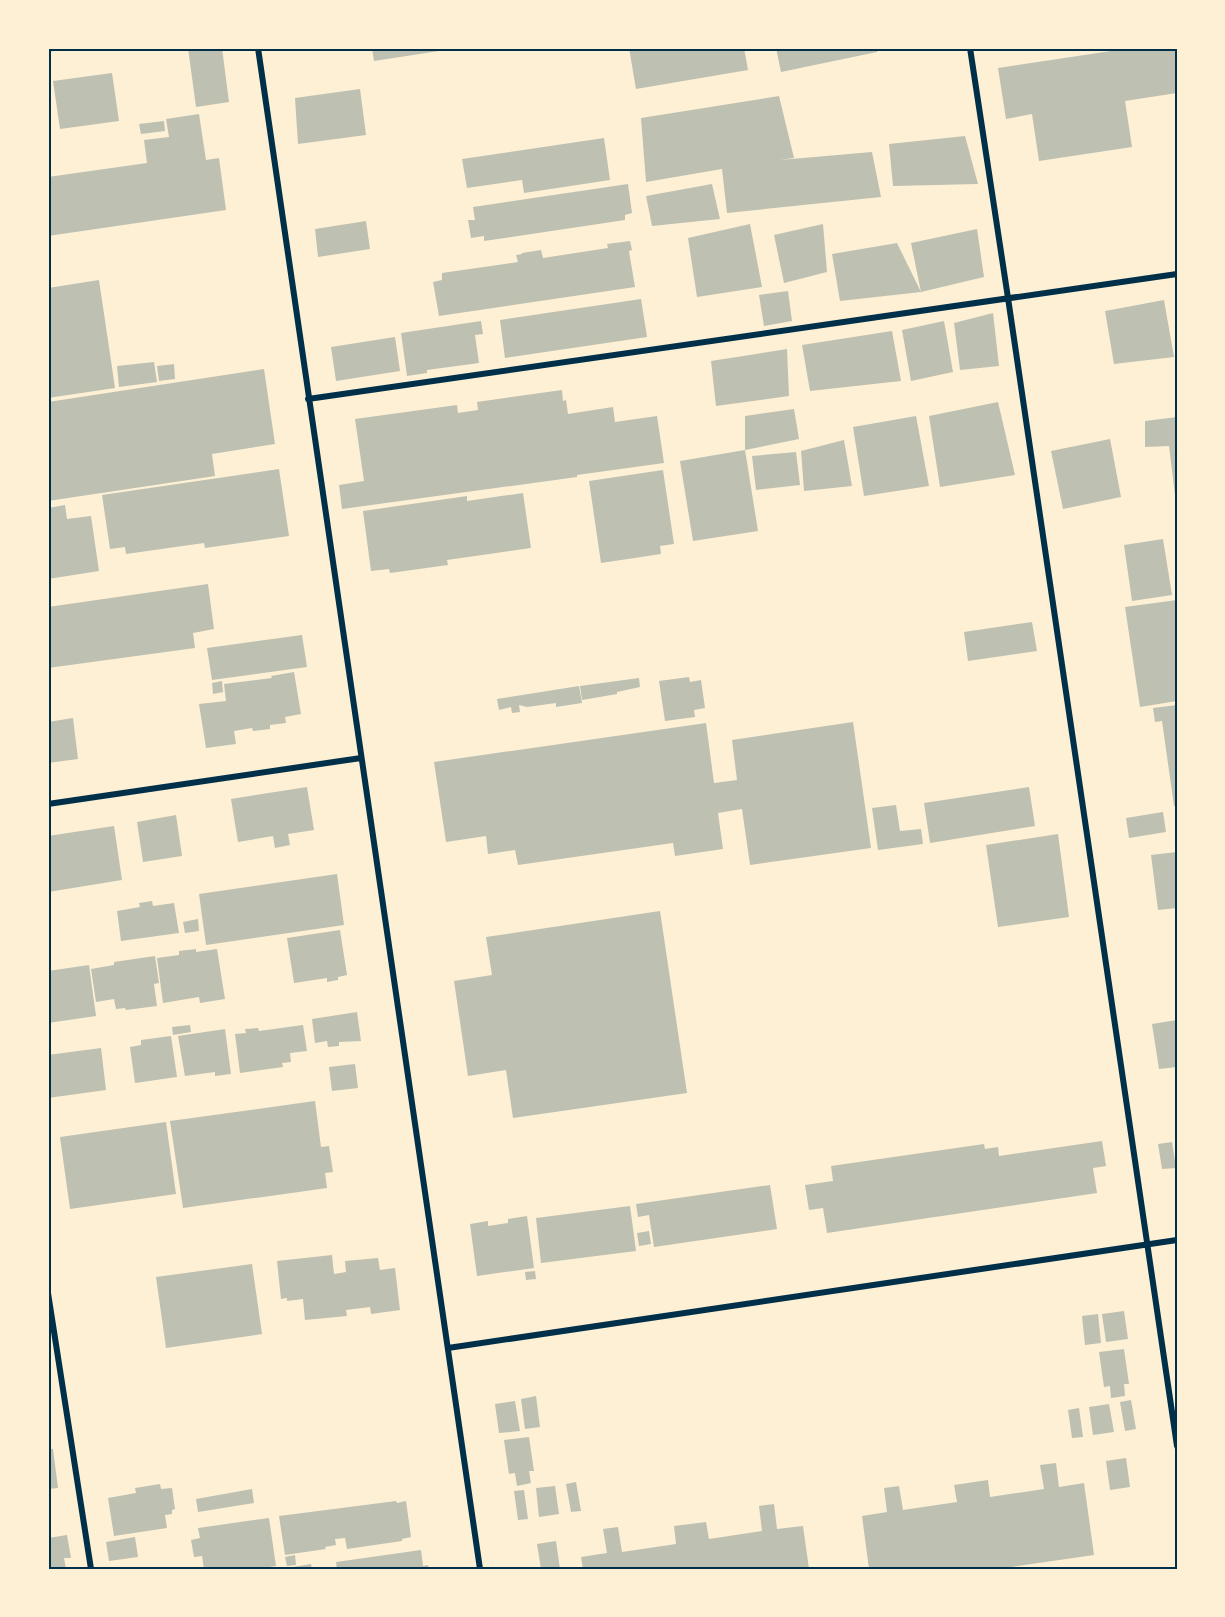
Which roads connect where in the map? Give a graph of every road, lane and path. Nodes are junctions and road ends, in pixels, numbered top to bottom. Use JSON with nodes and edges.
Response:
{"nodes":[{"id":1,"x":258,"y":48,"type":"edge"},
{"id":2,"x":969,"y":48,"type":"edge"},
{"id":3,"x":1177,"y":274,"type":"edge"},
{"id":4,"x":1008,"y":298,"type":"junction"},
{"id":5,"x":308,"y":399,"type":"junction"},
{"id":6,"x":361,"y":758,"type":"junction"},
{"id":7,"x":48,"y":804,"type":"edge"},
{"id":8,"x":1177,"y":1240,"type":"edge"},
{"id":9,"x":1147,"y":1244,"type":"junction"},
{"id":10,"x":48,"y":1293,"type":"edge"},
{"id":11,"x":448,"y":1348,"type":"junction"},
{"id":12,"x":1177,"y":1446,"type":"edge"},
{"id":13,"x":91,"y":1569,"type":"edge"},
{"id":14,"x":480,"y":1569,"type":"edge"}],
"edges":[{"from":1,"to":5,"type":"street"},
{"from":2,"to":4,"type":"street"},
{"from":3,"to":4,"type":"street"},
{"from":4,"to":5,"type":"street"},
{"from":4,"to":9,"type":"street"},
{"from":5,"to":6,"type":"street"},
{"from":6,"to":7,"type":"street"},
{"from":6,"to":11,"type":"street"},
{"from":8,"to":9,"type":"street"},
{"from":9,"to":11,"type":"street"},
{"from":9,"to":12,"type":"street"},
{"from":10,"to":13,"type":"street"},
{"from":11,"to":14,"type":"street"}]}
